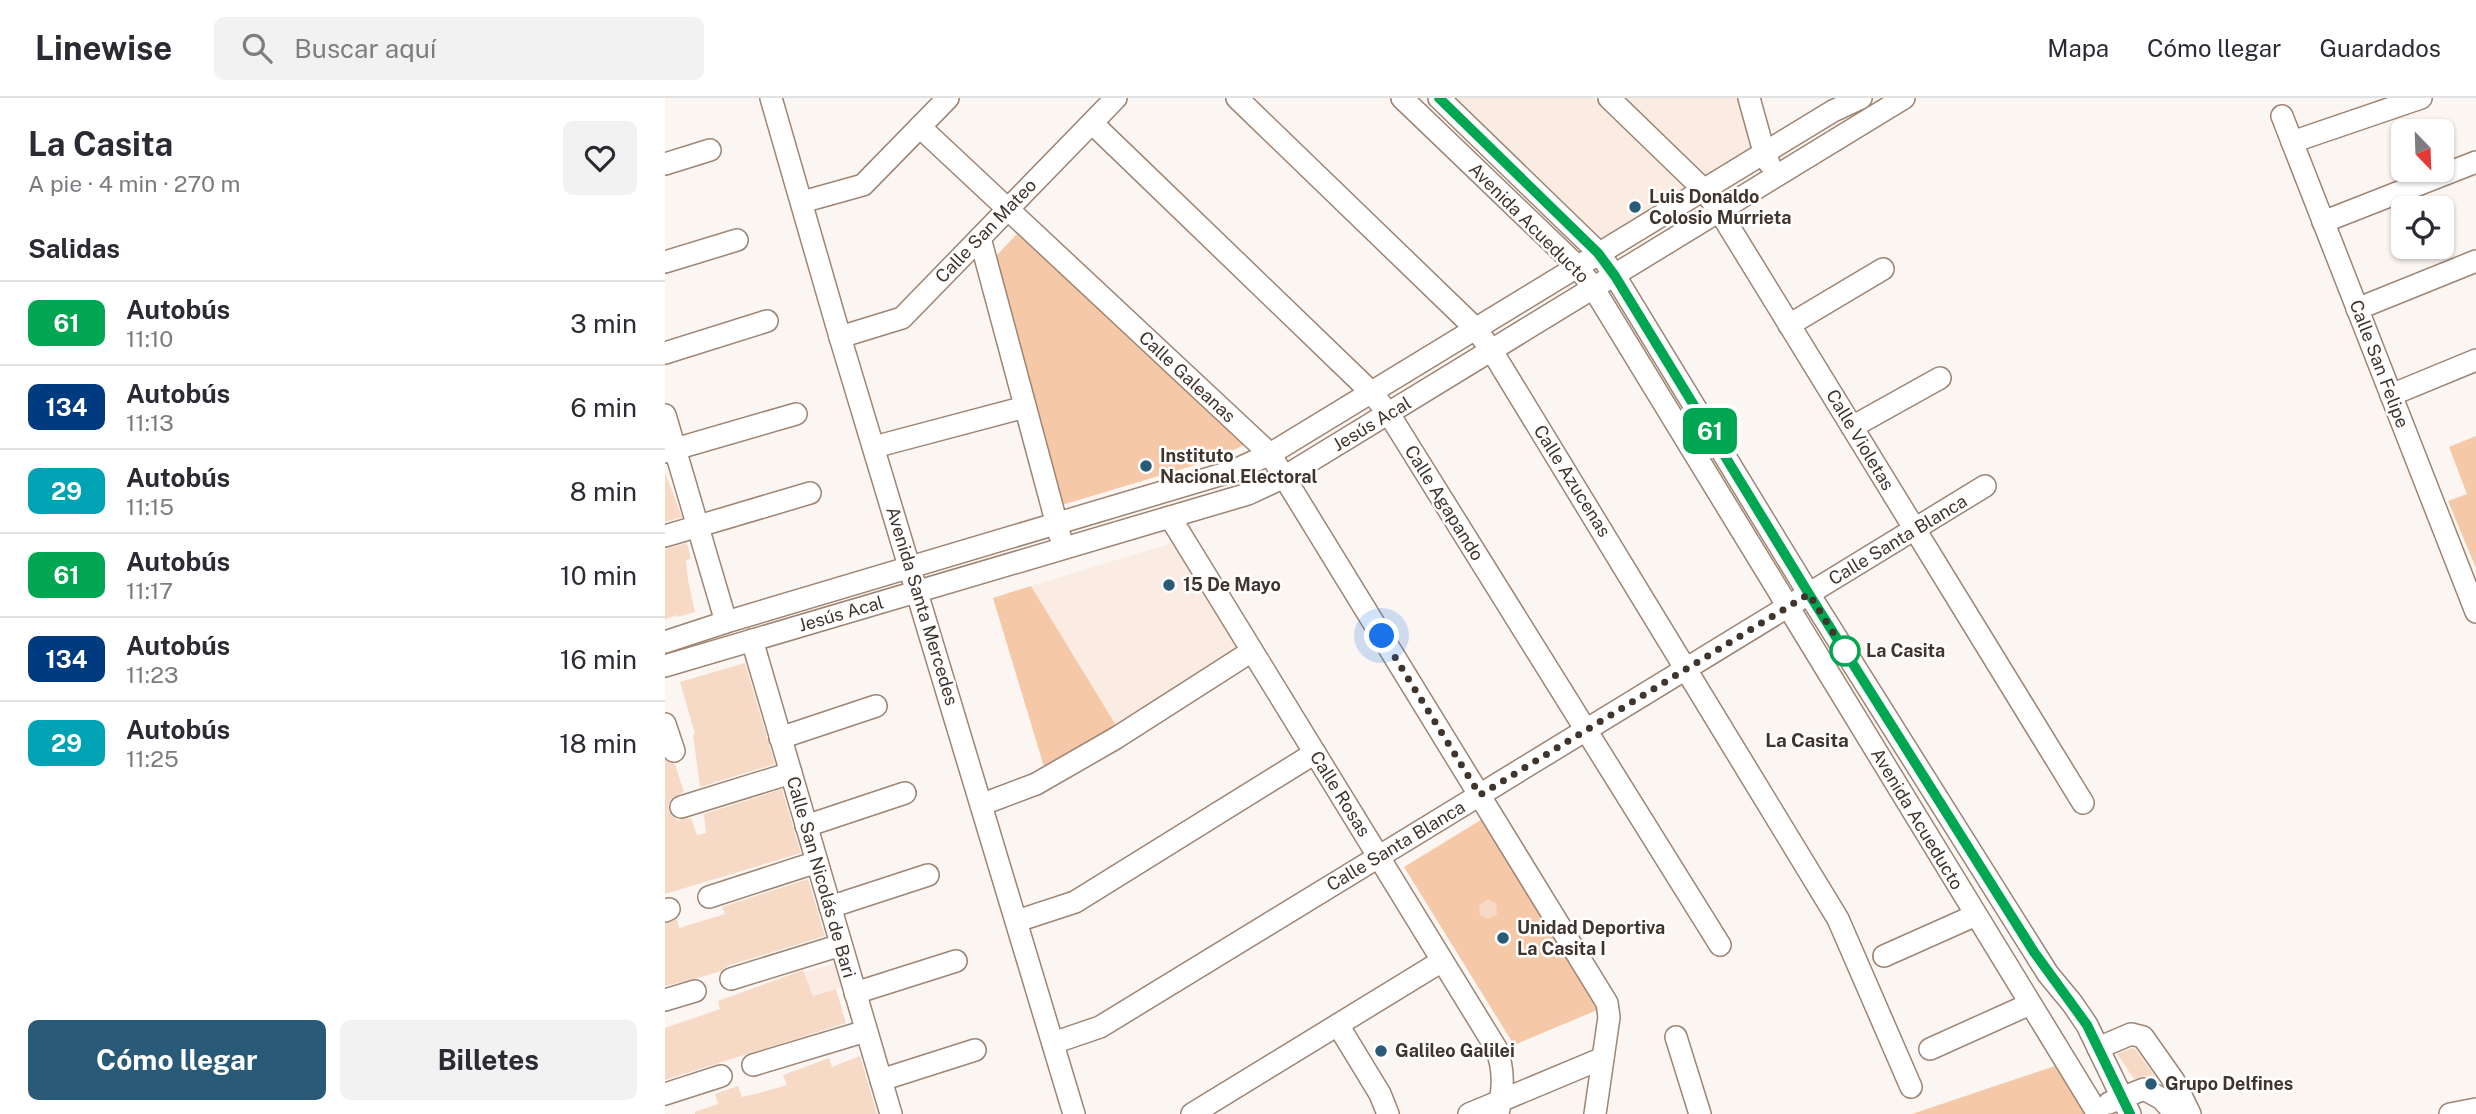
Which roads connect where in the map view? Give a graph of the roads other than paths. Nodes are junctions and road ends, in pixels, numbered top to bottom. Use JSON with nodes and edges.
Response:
{"nodes":[{"id":1,"x":771,"y":98,"type":"edge"},
{"id":2,"x":948,"y":98,"type":"edge"},
{"id":3,"x":1116,"y":98,"type":"edge"},
{"id":4,"x":1237,"y":98,"type":"edge"},
{"id":5,"x":1402,"y":98,"type":"edge"},
{"id":6,"x":1439,"y":98,"type":"edge"},
{"id":7,"x":1609,"y":98,"type":"edge"},
{"id":8,"x":1749,"y":98,"type":"edge"},
{"id":9,"x":1861,"y":98,"type":"edge"},
{"id":10,"x":1904,"y":98,"type":"edge"},
{"id":11,"x":2421,"y":98,"type":"edge"},
{"id":12,"x":2282,"y":117,"type":"dead end"},
{"id":13,"x":1092,"y":123,"type":"junction"},
{"id":14,"x":920,"y":127,"type":"junction"},
{"id":15,"x":2292,"y":142,"type":"junction"},
{"id":16,"x":710,"y":149,"type":"dead end"},
{"id":17,"x":1763,"y":152,"type":"junction"},
{"id":18,"x":2476,"y":162,"type":"edge"},
{"id":19,"x":665,"y":164,"type":"edge"},
{"id":20,"x":1777,"y":177,"type":"junction"},
{"id":21,"x":1703,"y":189,"type":"junction"},
{"id":22,"x":802,"y":202,"type":"junction"},
{"id":23,"x":1008,"y":209,"type":"junction"},
{"id":24,"x":1720,"y":212,"type":"junction"},
{"id":25,"x":2323,"y":222,"type":"junction"},
{"id":26,"x":980,"y":238,"type":"junction"},
{"id":27,"x":737,"y":240,"type":"dead end"},
{"id":28,"x":1598,"y":253,"type":"junction"},
{"id":29,"x":2476,"y":261,"type":"edge"},
{"id":30,"x":665,"y":262,"type":"edge"},
{"id":31,"x":1577,"y":266,"type":"junction"},
{"id":32,"x":1883,"y":269,"type":"dead end"},
{"id":33,"x":1615,"y":276,"type":"junction"},
{"id":34,"x":1594,"y":289,"type":"junction"},
{"id":35,"x":2357,"y":309,"type":"junction"},
{"id":36,"x":767,"y":321,"type":"dead end"},
{"id":37,"x":1789,"y":325,"type":"junction"},
{"id":38,"x":1475,"y":328,"type":"junction"},
{"id":39,"x":840,"y":337,"type":"junction"},
{"id":40,"x":1492,"y":351,"type":"junction"},
{"id":41,"x":665,"y":354,"type":"edge"},
{"id":42,"x":2476,"y":360,"type":"edge"},
{"id":43,"x":1940,"y":378,"type":"dead end"},
{"id":44,"x":1371,"y":392,"type":"junction"},
{"id":45,"x":2391,"y":395,"type":"junction"},
{"id":46,"x":1025,"y":407,"type":"junction"},
{"id":47,"x":796,"y":414,"type":"dead end"},
{"id":48,"x":1389,"y":414,"type":"junction"},
{"id":49,"x":665,"y":415,"type":"edge"},
{"id":50,"x":1852,"y":427,"type":"junction"},
{"id":51,"x":874,"y":447,"type":"junction"},
{"id":52,"x":670,"y":450,"type":"edge"},
{"id":53,"x":1269,"y":454,"type":"junction"},
{"id":54,"x":1284,"y":477,"type":"junction"},
{"id":55,"x":1985,"y":486,"type":"dead end"},
{"id":56,"x":810,"y":493,"type":"dead end"},
{"id":57,"x":1170,"y":517,"type":"junction"},
{"id":58,"x":1057,"y":523,"type":"junction"},
{"id":59,"x":698,"y":526,"type":"junction"},
{"id":60,"x":1915,"y":529,"type":"junction"},
{"id":61,"x":665,"y":536,"type":"edge"},
{"id":62,"x":1064,"y":548,"type":"junction"},
{"id":63,"x":910,"y":567,"type":"junction"},
{"id":64,"x":918,"y":591,"type":"junction"},
{"id":65,"x":1809,"y":594,"type":"junction"},
{"id":66,"x":1787,"y":607,"type":"junction"},
{"id":67,"x":2476,"y":612,"type":"edge"},
{"id":68,"x":726,"y":622,"type":"junction"},
{"id":69,"x":752,"y":640,"type":"junction"},
{"id":70,"x":665,"y":642,"type":"edge"},
{"id":71,"x":1252,"y":652,"type":"junction"},
{"id":72,"x":665,"y":666,"type":"edge"},
{"id":73,"x":1687,"y":669,"type":"junction"},
{"id":74,"x":876,"y":706,"type":"dead end"},
{"id":75,"x":665,"y":724,"type":"edge"},
{"id":76,"x":1587,"y":730,"type":"junction"},
{"id":77,"x":780,"y":738,"type":"junction"},
{"id":78,"x":674,"y":751,"type":"dead end"},
{"id":79,"x":1315,"y":753,"type":"junction"},
{"id":80,"x":791,"y":773,"type":"junction"},
{"id":81,"x":905,"y":793,"type":"dead end"},
{"id":82,"x":1480,"y":795,"type":"junction"},
{"id":83,"x":2083,"y":803,"type":"dead end"},
{"id":84,"x":983,"y":804,"type":"junction"},
{"id":85,"x":681,"y":807,"type":"dead end"},
{"id":86,"x":806,"y":826,"type":"junction"},
{"id":87,"x":1378,"y":857,"type":"junction"},
{"id":88,"x":817,"y":862,"type":"junction"},
{"id":89,"x":928,"y":874,"type":"dead end"},
{"id":90,"x":709,"y":897,"type":"dead end"},
{"id":91,"x":830,"y":907,"type":"junction"},
{"id":92,"x":1976,"y":915,"type":"junction"},
{"id":93,"x":1017,"y":921,"type":"junction"},
{"id":94,"x":841,"y":945,"type":"junction"},
{"id":95,"x":1720,"y":945,"type":"dead end"},
{"id":96,"x":1884,"y":956,"type":"dead end"},
{"id":97,"x":956,"y":961,"type":"dead end"},
{"id":98,"x":1442,"y":961,"type":"junction"},
{"id":99,"x":731,"y":979,"type":"dead end"},
{"id":100,"x":695,"y":991,"type":"dead end"},
{"id":101,"x":855,"y":993,"type":"junction"},
{"id":102,"x":665,"y":1000,"type":"edge"},
{"id":103,"x":2030,"y":1004,"type":"junction"},
{"id":104,"x":1338,"y":1025,"type":"junction"},
{"id":105,"x":866,"y":1031,"type":"junction"},
{"id":106,"x":1676,"y":1037,"type":"dead end"},
{"id":107,"x":1053,"y":1044,"type":"junction"},
{"id":108,"x":2098,"y":1048,"type":"junction"},
{"id":109,"x":975,"y":1049,"type":"dead end"},
{"id":110,"x":1930,"y":1049,"type":"dead end"},
{"id":111,"x":1603,"y":1058,"type":"junction"},
{"id":112,"x":753,"y":1065,"type":"dead end"},
{"id":113,"x":721,"y":1076,"type":"dead end"},
{"id":114,"x":880,"y":1080,"type":"junction"},
{"id":115,"x":1911,"y":1087,"type":"dead end"},
{"id":116,"x":665,"y":1094,"type":"edge"},
{"id":117,"x":2125,"y":1106,"type":"edge"},
{"id":118,"x":1499,"y":1107,"type":"edge"},
{"id":119,"x":2476,"y":1109,"type":"edge"},
{"id":120,"x":2097,"y":1112,"type":"edge"},
{"id":121,"x":890,"y":1114,"type":"edge"},
{"id":122,"x":1074,"y":1114,"type":"edge"},
{"id":123,"x":1192,"y":1114,"type":"edge"},
{"id":124,"x":1388,"y":1114,"type":"edge"},
{"id":125,"x":1469,"y":1114,"type":"edge"},
{"id":126,"x":1595,"y":1114,"type":"edge"},
{"id":127,"x":1700,"y":1114,"type":"edge"},
{"id":128,"x":2175,"y":1114,"type":"edge"},
{"id":129,"x":2190,"y":1114,"type":"edge"},
{"id":130,"x":2450,"y":1114,"type":"edge"}],
"edges":[{"from":1,"to":22,"type":"street","name":"Avenida Santa Mercedes"},
{"from":2,"to":14,"type":"street"},
{"from":3,"to":13,"type":"street","name":"Calle San Mateo"},
{"from":4,"to":38,"type":"street","name":"Calle Azucenas"},
{"from":5,"to":31,"type":"street","name":"Avenida Acueducto"},
{"from":6,"to":28,"type":"street","name":"Avenida Acueducto"},
{"from":7,"to":21,"type":"street","name":"Calle Violetas"},
{"from":8,"to":17,"type":"street"},
{"from":9,"to":17,"type":"street","name":"Jesús Acal"},
{"from":10,"to":20,"type":"street","name":"Jesús Acal"},
{"from":11,"to":15,"type":"street"},
{"from":12,"to":15,"type":"street","name":"Calle San Felipe"},
{"from":13,"to":23,"type":"street","name":"Calle San Mateo"},
{"from":13,"to":44,"type":"street","name":"Calle Agapando"},
{"from":14,"to":22,"type":"street"},
{"from":14,"to":23,"type":"street","name":"Calle Galeanas"},
{"from":15,"to":25,"type":"street","name":"Calle San Felipe"},
{"from":16,"to":19,"type":"street"},
{"from":17,"to":20,"type":"street"},
{"from":17,"to":21,"type":"street","name":"Jesús Acal"},
{"from":18,"to":25,"type":"street"},
{"from":20,"to":24,"type":"street","name":"Jesús Acal"},
{"from":21,"to":24,"type":"street","name":"Calle Violetas"},
{"from":21,"to":28,"type":"street","name":"Jesús Acal"},
{"from":22,"to":39,"type":"street","name":"Avenida Santa Mercedes"},
{"from":23,"to":26,"type":"street","name":"Calle San Mateo"},
{"from":23,"to":53,"type":"street","name":"Calle Galeanas"},
{"from":24,"to":33,"type":"street","name":"Jesús Acal"},
{"from":24,"to":37,"type":"street","name":"Calle Violetas"},
{"from":25,"to":35,"type":"street","name":"Calle San Felipe"},
{"from":26,"to":39,"type":"street","name":"Calle San Mateo"},
{"from":26,"to":46,"type":"street"},
{"from":27,"to":30,"type":"street"},
{"from":28,"to":31,"type":"street","name":"Jesús Acal"},
{"from":28,"to":33,"type":"street","name":"Avenida Acueducto"},
{"from":29,"to":35,"type":"street"},
{"from":31,"to":34,"type":"street","name":"Avenida Acueducto"},
{"from":31,"to":38,"type":"street","name":"Jesús Acal"},
{"from":32,"to":37,"type":"street"},
{"from":33,"to":34,"type":"street","name":"Jesús Acal"},
{"from":33,"to":65,"type":"street","name":"Avenida Acueducto"},
{"from":34,"to":40,"type":"street","name":"Jesús Acal"},
{"from":34,"to":66,"type":"street","name":"Avenida Acueducto"},
{"from":35,"to":45,"type":"street","name":"Calle San Felipe"},
{"from":36,"to":41,"type":"street"},
{"from":37,"to":50,"type":"street","name":"Calle Violetas"},
{"from":38,"to":40,"type":"street","name":"Calle Azucenas"},
{"from":38,"to":44,"type":"street","name":"Jesús Acal"},
{"from":39,"to":51,"type":"street","name":"Avenida Santa Mercedes"},
{"from":40,"to":48,"type":"street","name":"Jesús Acal"},
{"from":40,"to":73,"type":"street","name":"Calle Azucenas"},
{"from":42,"to":45,"type":"street"},
{"from":43,"to":50,"type":"street"},
{"from":44,"to":48,"type":"street","name":"Calle Agapando"},
{"from":44,"to":53,"type":"street","name":"Jesús Acal"},
{"from":45,"to":67,"type":"street","name":"Calle San Felipe"},
{"from":46,"to":51,"type":"street"},
{"from":46,"to":58,"type":"street"},
{"from":47,"to":52,"type":"street"},
{"from":48,"to":54,"type":"street","name":"Jesús Acal"},
{"from":48,"to":76,"type":"street","name":"Calle Agapando"},
{"from":49,"to":52,"type":"street"},
{"from":50,"to":60,"type":"street","name":"Calle Violetas"},
{"from":51,"to":63,"type":"street","name":"Avenida Santa Mercedes"},
{"from":52,"to":59,"type":"street"},
{"from":53,"to":54,"type":"street","name":"Calle Galeanas"},
{"from":53,"to":58,"type":"street","name":"Jesús Acal"},
{"from":54,"to":57,"type":"street","name":"Jesús Acal"},
{"from":54,"to":82,"type":"street","name":"Calle Galeanas"},
{"from":55,"to":60,"type":"street","name":"Calle Santa Blanca"},
{"from":56,"to":59,"type":"street"},
{"from":57,"to":62,"type":"street","name":"Jesús Acal"},
{"from":57,"to":71,"type":"street","name":"Calle Rosas"},
{"from":58,"to":62,"type":"street"},
{"from":58,"to":63,"type":"street","name":"Jesús Acal"},
{"from":59,"to":61,"type":"street"},
{"from":59,"to":68,"type":"street"},
{"from":60,"to":65,"type":"street","name":"Calle Santa Blanca"},
{"from":60,"to":83,"type":"street","name":"Calle Violetas"},
{"from":62,"to":64,"type":"street","name":"Jesús Acal"},
{"from":63,"to":64,"type":"street","name":"Avenida Santa Mercedes"},
{"from":63,"to":68,"type":"street","name":"Jesús Acal"},
{"from":64,"to":69,"type":"street","name":"Jesús Acal"},
{"from":64,"to":84,"type":"street","name":"Avenida Santa Mercedes"},
{"from":65,"to":66,"type":"street","name":"Calle Santa Blanca"},
{"from":65,"to":108,"type":"street","name":"Avenida Acueducto"},
{"from":66,"to":73,"type":"street","name":"Calle Santa Blanca"},
{"from":66,"to":92,"type":"street","name":"Avenida Acueducto"},
{"from":68,"to":70,"type":"street","name":"Jesús Acal"},
{"from":69,"to":72,"type":"street","name":"Jesús Acal"},
{"from":69,"to":77,"type":"street","name":"Calle San Nicolás de Bari"},
{"from":71,"to":79,"type":"street","name":"Calle Rosas"},
{"from":71,"to":84,"type":"street"},
{"from":73,"to":76,"type":"street","name":"Calle Santa Blanca"},
{"from":73,"to":115,"type":"street","name":"Calle Azucenas"},
{"from":74,"to":77,"type":"street"},
{"from":75,"to":78,"type":"street"},
{"from":76,"to":82,"type":"street","name":"Calle Santa Blanca"},
{"from":76,"to":95,"type":"street","name":"Calle Agapando"},
{"from":77,"to":80,"type":"street","name":"Calle San Nicolás de Bari"},
{"from":79,"to":87,"type":"street","name":"Calle Rosas"},
{"from":79,"to":93,"type":"street"},
{"from":80,"to":85,"type":"street"},
{"from":80,"to":86,"type":"street","name":"Calle San Nicolás de Bari"},
{"from":81,"to":86,"type":"street"},
{"from":82,"to":87,"type":"street","name":"Calle Santa Blanca"},
{"from":82,"to":111,"type":"street","name":"Calle Galeanas"},
{"from":84,"to":93,"type":"street","name":"Avenida Santa Mercedes"},
{"from":86,"to":88,"type":"street","name":"Calle San Nicolás de Bari"},
{"from":87,"to":98,"type":"street","name":"Calle Rosas"},
{"from":87,"to":107,"type":"street","name":"Calle Santa Blanca"},
{"from":88,"to":90,"type":"street"},
{"from":88,"to":91,"type":"street","name":"Calle San Nicolás de Bari"},
{"from":89,"to":91,"type":"street"},
{"from":91,"to":94,"type":"street","name":"Calle San Nicolás de Bari"},
{"from":92,"to":96,"type":"street"},
{"from":92,"to":103,"type":"street","name":"Avenida Acueducto"},
{"from":93,"to":107,"type":"street","name":"Avenida Santa Mercedes"},
{"from":94,"to":99,"type":"street"},
{"from":94,"to":101,"type":"street","name":"Calle San Nicolás de Bari"},
{"from":97,"to":101,"type":"street"},
{"from":98,"to":104,"type":"street"},
{"from":98,"to":118,"type":"street","name":"Calle Rosas"},
{"from":100,"to":102,"type":"street"},
{"from":101,"to":105,"type":"street","name":"Calle San Nicolás de Bari"},
{"from":103,"to":110,"type":"street"},
{"from":103,"to":120,"type":"street","name":"Avenida Acueducto"},
{"from":104,"to":123,"type":"street"},
{"from":104,"to":124,"type":"street"},
{"from":105,"to":112,"type":"street"},
{"from":105,"to":114,"type":"street","name":"Calle San Nicolás de Bari"},
{"from":106,"to":127,"type":"street"},
{"from":107,"to":122,"type":"street","name":"Avenida Santa Mercedes"},
{"from":108,"to":117,"type":"street","name":"Avenida Acueducto"},
{"from":108,"to":129,"type":"street"},
{"from":109,"to":114,"type":"street"},
{"from":111,"to":118,"type":"street"},
{"from":111,"to":126,"type":"street","name":"Calle Galeanas"},
{"from":113,"to":116,"type":"street"},
{"from":114,"to":121,"type":"street","name":"Calle San Nicolás de Bari"},
{"from":117,"to":120,"type":"street"},
{"from":117,"to":128,"type":"street"},
{"from":118,"to":125,"type":"street"},
{"from":119,"to":130,"type":"street"}]}
